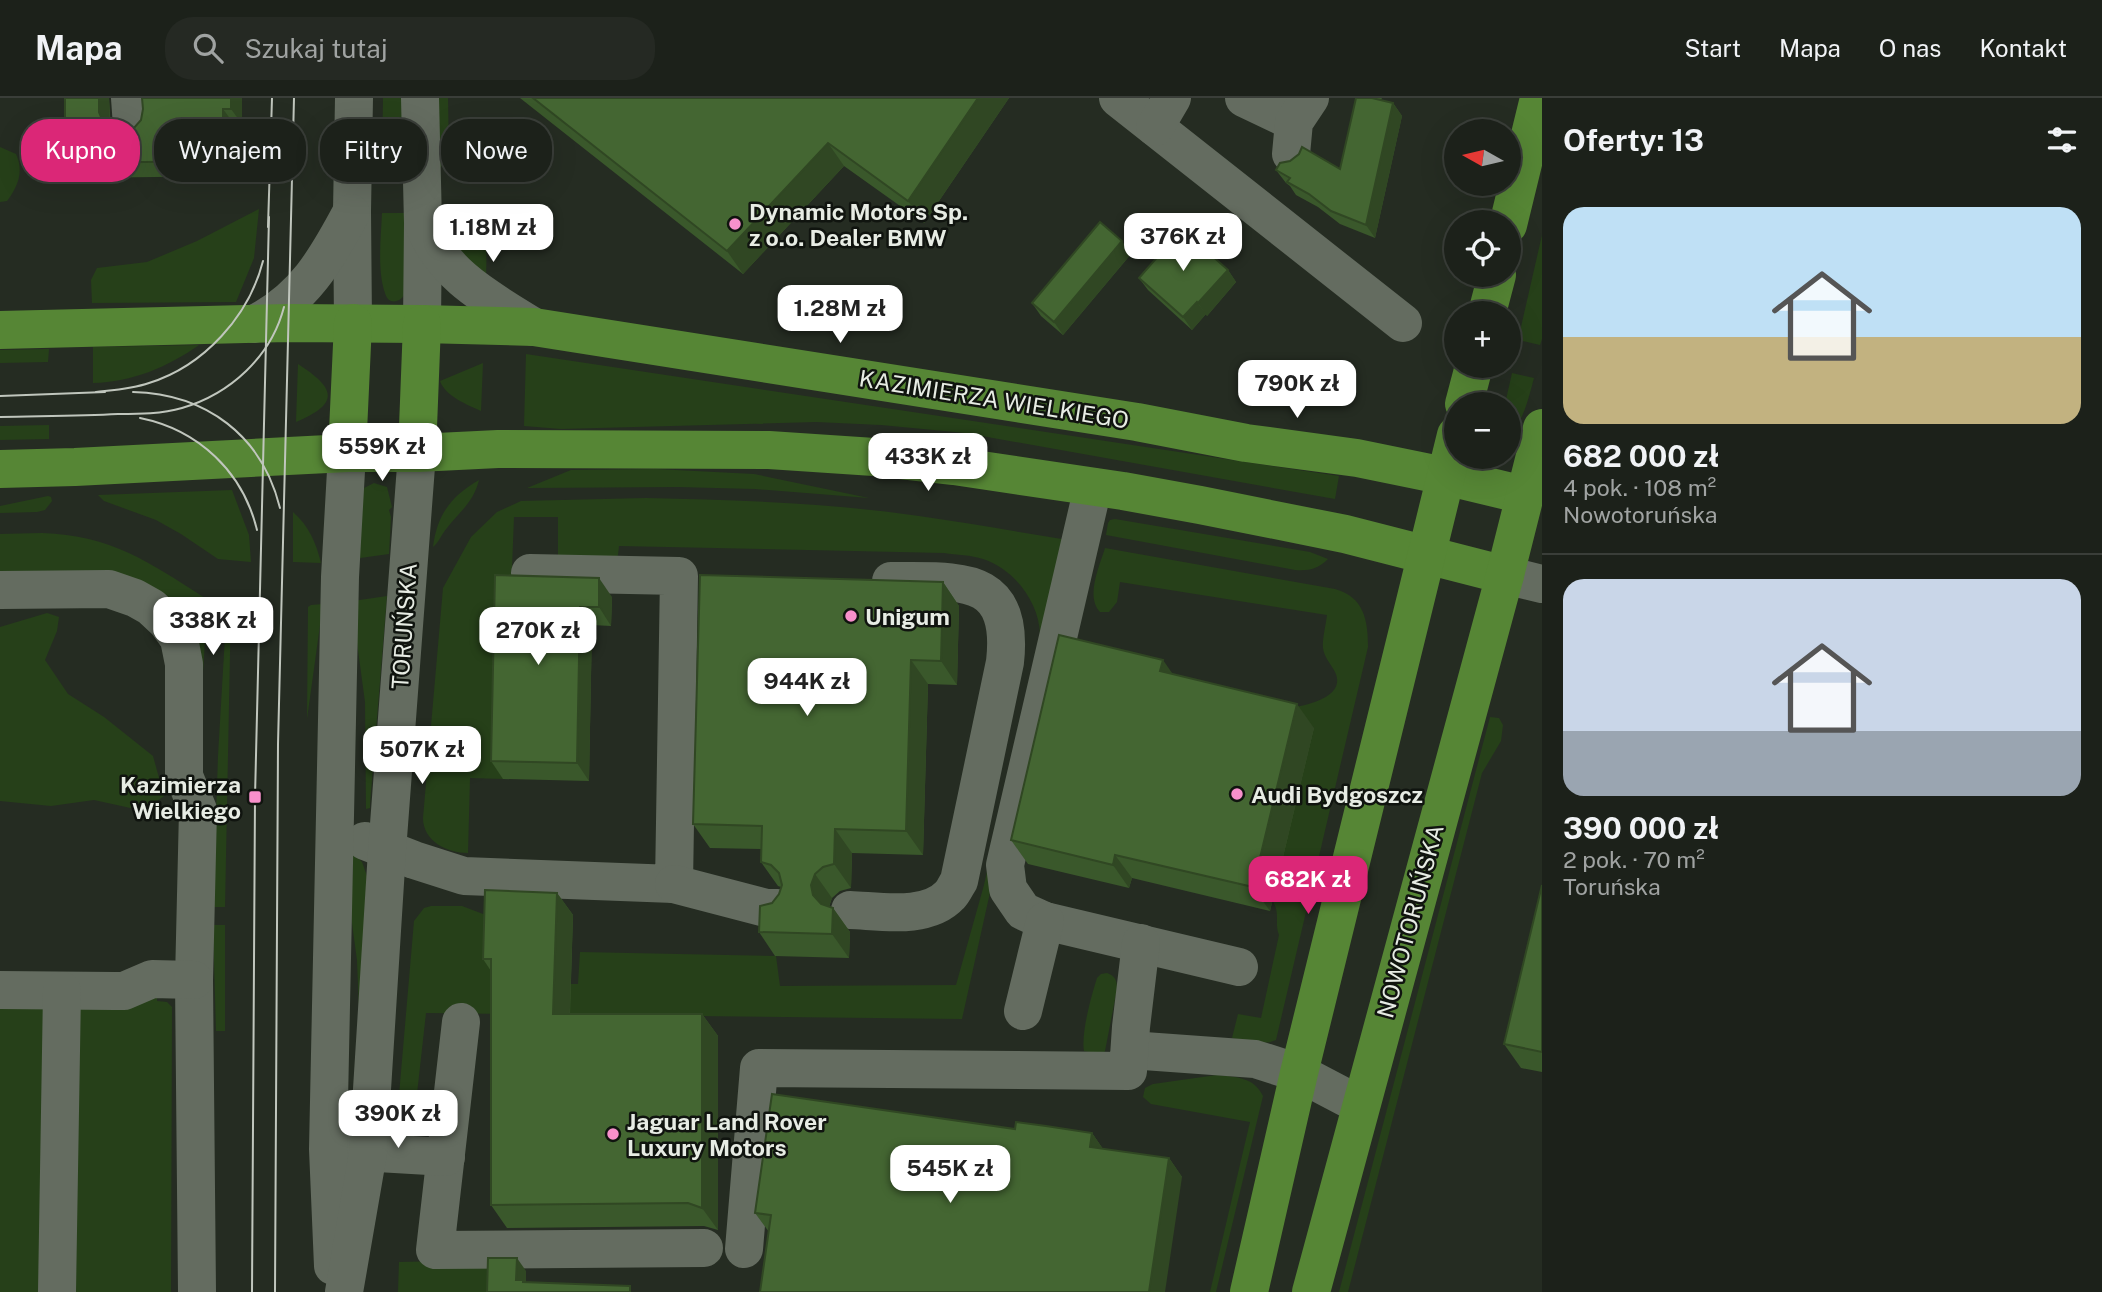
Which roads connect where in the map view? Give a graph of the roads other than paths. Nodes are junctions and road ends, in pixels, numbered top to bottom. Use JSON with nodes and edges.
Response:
{"nodes":[{"id":1,"x":354,"y":98,"type":"edge"},
{"id":2,"x":420,"y":98,"type":"edge"},
{"id":3,"x":1118,"y":98,"type":"edge"},
{"id":4,"x":1244,"y":98,"type":"edge"},
{"id":5,"x":1539,"y":98,"type":"edge"},
{"id":6,"x":1164,"y":112,"type":"edge"},
{"id":7,"x":1298,"y":125,"type":"edge"},
{"id":8,"x":1512,"y":210,"type":"edge"},
{"id":9,"x":352,"y":211,"type":"junction"},
{"id":10,"x":423,"y":223,"type":"junction"},
{"id":11,"x":353,"y":323,"type":"junction"},
{"id":12,"x":1403,"y":323,"type":"dead end"},
{"id":13,"x":254,"y":324,"type":"junction"},
{"id":14,"x":422,"y":324,"type":"junction"},
{"id":15,"x":534,"y":327,"type":"junction"},
{"id":16,"x":0,"y":330,"type":"edge"},
{"id":17,"x":1542,"y":428,"type":"edge"},
{"id":18,"x":346,"y":453,"type":"junction"},
{"id":19,"x":417,"y":453,"type":"junction"},
{"id":20,"x":0,"y":469,"type":"edge"},
{"id":21,"x":1447,"y":469,"type":"edge"},
{"id":22,"x":1445,"y":476,"type":"junction"},
{"id":23,"x":1093,"y":487,"type":"junction"},
{"id":24,"x":1533,"y":498,"type":"edge"},
{"id":25,"x":1427,"y":555,"type":"junction"},
{"id":26,"x":530,"y":573,"type":"edge"},
{"id":27,"x":1505,"y":575,"type":"junction"},
{"id":28,"x":679,"y":576,"type":"junction"},
{"id":29,"x":720,"y":577,"type":"edge"},
{"id":30,"x":855,"y":580,"type":"edge"},
{"id":31,"x":1542,"y":584,"type":"edge"},
{"id":32,"x":0,"y":590,"type":"edge"},
{"id":33,"x":334,"y":828,"type":"junction"},
{"id":34,"x":387,"y":851,"type":"junction"},
{"id":35,"x":674,"y":884,"type":"junction"},
{"id":36,"x":777,"y":908,"type":"edge"},
{"id":37,"x":850,"y":910,"type":"dead end"},
{"id":38,"x":1045,"y":921,"type":"junction"},
{"id":39,"x":1141,"y":943,"type":"junction"},
{"id":40,"x":1239,"y":967,"type":"dead end"},
{"id":41,"x":194,"y":980,"type":"junction"},
{"id":42,"x":0,"y":990,"type":"edge"},
{"id":43,"x":62,"y":991,"type":"junction"},
{"id":44,"x":1023,"y":1011,"type":"dead end"},
{"id":45,"x":461,"y":1022,"type":"dead end"},
{"id":46,"x":1130,"y":1049,"type":"junction"},
{"id":47,"x":1299,"y":1073,"type":"junction"},
{"id":48,"x":1360,"y":1105,"type":"junction"},
{"id":49,"x":328,"y":1149,"type":"junction"},
{"id":50,"x":369,"y":1153,"type":"junction"},
{"id":51,"x":446,"y":1157,"type":"junction"},
{"id":52,"x":704,"y":1248,"type":"dead end"},
{"id":53,"x":744,"y":1249,"type":"dead end"},
{"id":54,"x":57,"y":1292,"type":"edge"},
{"id":55,"x":197,"y":1292,"type":"edge"},
{"id":56,"x":334,"y":1292,"type":"edge"},
{"id":57,"x":344,"y":1292,"type":"edge"},
{"id":58,"x":1250,"y":1292,"type":"edge"},
{"id":59,"x":1311,"y":1292,"type":"edge"}],
"edges":[{"from":1,"to":9,"type":"street"},
{"from":2,"to":10,"type":"street","name":"TORUŃSKA"},
{"from":3,"to":6,"type":"street"},
{"from":4,"to":7,"type":"street"},
{"from":5,"to":8,"type":"main road"},
{"from":6,"to":12,"type":"street"},
{"from":9,"to":11,"type":"street"},
{"from":9,"to":13,"type":"street"},
{"from":10,"to":14,"type":"street","name":"TORUŃSKA"},
{"from":10,"to":15,"type":"street"},
{"from":11,"to":13,"type":"main road","name":"KAZIMIERZA WIELKIEGO"},
{"from":11,"to":14,"type":"main road","name":"KAZIMIERZA WIELKIEGO"},
{"from":11,"to":18,"type":"main road"},
{"from":13,"to":16,"type":"main road","name":"KAZIMIERZA WIELKIEGO"},
{"from":14,"to":15,"type":"main road","name":"KAZIMIERZA WIELKIEGO"},
{"from":14,"to":19,"type":"main road","name":"TORUŃSKA"},
{"from":15,"to":22,"type":"main road","name":"KAZIMIERZA WIELKIEGO"},
{"from":17,"to":24,"type":"main road","name":"NOWOTORUŃSKA"},
{"from":18,"to":19,"type":"main road"},
{"from":18,"to":20,"type":"main road"},
{"from":18,"to":33,"type":"street"},
{"from":19,"to":23,"type":"main road"},
{"from":19,"to":34,"type":"street","name":"TORUŃSKA"},
{"from":21,"to":22,"type":"main road"},
{"from":22,"to":24,"type":"main road","name":"KAZIMIERZA WIELKIEGO"},
{"from":22,"to":25,"type":"main road"},
{"from":23,"to":25,"type":"main road"},
{"from":23,"to":38,"type":"street"},
{"from":24,"to":27,"type":"main road","name":"NOWOTORUŃSKA"},
{"from":25,"to":27,"type":"main road"},
{"from":25,"to":47,"type":"main road"},
{"from":26,"to":28,"type":"street"},
{"from":27,"to":31,"type":"street"},
{"from":27,"to":48,"type":"main road","name":"NOWOTORUŃSKA"},
{"from":28,"to":29,"type":"street"},
{"from":28,"to":35,"type":"street"},
{"from":30,"to":37,"type":"street"},
{"from":32,"to":41,"type":"street"},
{"from":33,"to":34,"type":"street"},
{"from":33,"to":49,"type":"street"},
{"from":34,"to":35,"type":"street"},
{"from":34,"to":50,"type":"street","name":"TORUŃSKA"},
{"from":35,"to":36,"type":"street"},
{"from":38,"to":39,"type":"street"},
{"from":38,"to":44,"type":"street"},
{"from":39,"to":40,"type":"street"},
{"from":39,"to":46,"type":"street"},
{"from":41,"to":43,"type":"street"},
{"from":41,"to":55,"type":"street"},
{"from":42,"to":43,"type":"street"},
{"from":43,"to":54,"type":"street"},
{"from":45,"to":51,"type":"street"},
{"from":46,"to":47,"type":"street"},
{"from":46,"to":53,"type":"street"},
{"from":47,"to":48,"type":"street"},
{"from":47,"to":58,"type":"main road"},
{"from":48,"to":59,"type":"main road","name":"NOWOTORUŃSKA"},
{"from":49,"to":50,"type":"street"},
{"from":49,"to":56,"type":"street"},
{"from":50,"to":51,"type":"street"},
{"from":50,"to":57,"type":"street","name":"TORUŃSKA"},
{"from":51,"to":52,"type":"street"}]}
